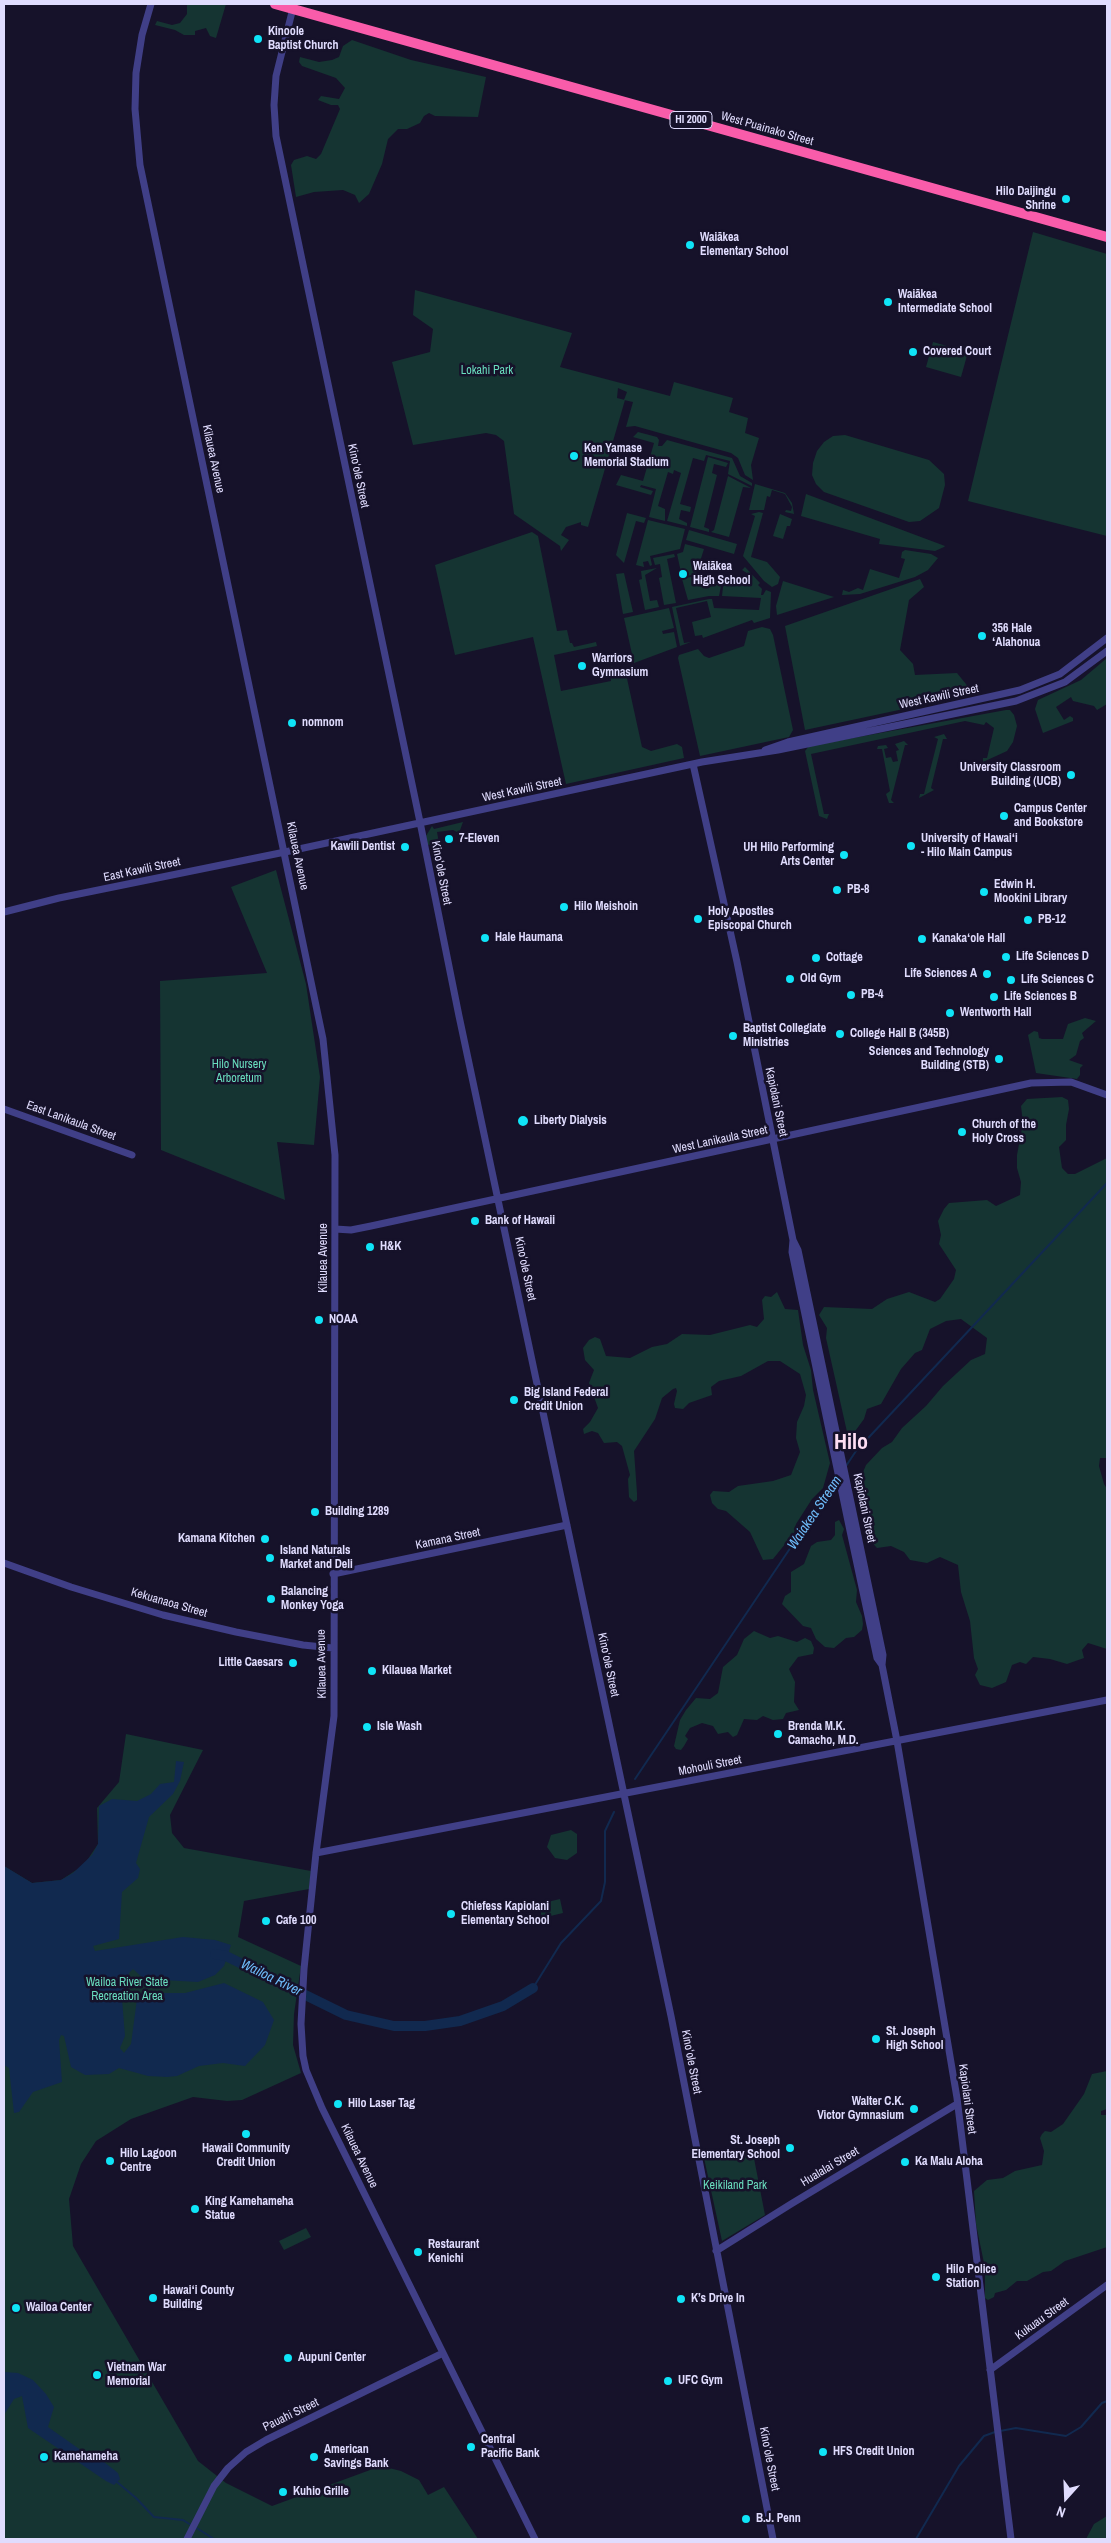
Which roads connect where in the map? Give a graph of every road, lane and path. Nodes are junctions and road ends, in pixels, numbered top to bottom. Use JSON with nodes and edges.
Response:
{"nodes":[{"id":1,"x":146,"y":4,"type":"edge"},
{"id":2,"x":151,"y":4,"type":"edge"},
{"id":3,"x":275,"y":4,"type":"edge"},
{"id":4,"x":294,"y":6,"type":"edge"},
{"id":5,"x":142,"y":35,"type":"junction"},
{"id":6,"x":1107,"y":237,"type":"edge"},
{"id":7,"x":1107,"y":638,"type":"edge"},
{"id":8,"x":1107,"y":651,"type":"edge"},
{"id":9,"x":763,"y":751,"type":"junction"},
{"id":10,"x":693,"y":764,"type":"junction"},
{"id":11,"x":420,"y":822,"type":"junction"},
{"id":12,"x":286,"y":852,"type":"junction"},
{"id":13,"x":4,"y":912,"type":"edge"},
{"id":14,"x":1107,"y":1095,"type":"edge"},
{"id":15,"x":4,"y":1109,"type":"edge"},
{"id":16,"x":772,"y":1140,"type":"junction"},
{"id":17,"x":132,"y":1155,"type":"dead end"},
{"id":18,"x":499,"y":1198,"type":"junction"},
{"id":19,"x":335,"y":1229,"type":"junction"},
{"id":20,"x":793,"y":1240,"type":"junction"},
{"id":21,"x":567,"y":1526,"type":"junction"},
{"id":22,"x":4,"y":1563,"type":"edge"},
{"id":23,"x":333,"y":1574,"type":"junction"},
{"id":24,"x":333,"y":1648,"type":"junction"},
{"id":25,"x":882,"y":1665,"type":"junction"},
{"id":26,"x":1107,"y":1700,"type":"edge"},
{"id":27,"x":898,"y":1741,"type":"junction"},
{"id":28,"x":623,"y":1794,"type":"junction"},
{"id":29,"x":316,"y":1853,"type":"junction"},
{"id":30,"x":957,"y":2104,"type":"junction"},
{"id":31,"x":716,"y":2251,"type":"junction"},
{"id":32,"x":1107,"y":2285,"type":"edge"},
{"id":33,"x":443,"y":2353,"type":"junction"},
{"id":34,"x":990,"y":2370,"type":"junction"},
{"id":35,"x":187,"y":2539,"type":"edge"},
{"id":36,"x":535,"y":2539,"type":"edge"},
{"id":37,"x":773,"y":2539,"type":"edge"},
{"id":38,"x":1011,"y":2539,"type":"edge"}],
"edges":[{"from":1,"to":5,"type":"street"},
{"from":2,"to":5,"type":"street","name":"Kilauea Avenue"},
{"from":3,"to":4,"type":"highway","name":"West Puainako Street","number":"HI 2000"},
{"from":4,"to":6,"type":"highway","name":"West Puainako Street","number":"HI 2000"},
{"from":4,"to":11,"type":"street","name":"Kinoʻole Street"},
{"from":5,"to":12,"type":"street","name":"Kilauea Avenue"},
{"from":7,"to":9,"type":"street","name":"West Kawili Street"},
{"from":8,"to":9,"type":"street","name":"West Kawili Street"},
{"from":9,"to":10,"type":"street","name":"West Kawili Street"},
{"from":10,"to":11,"type":"street","name":"West Kawili Street"},
{"from":10,"to":16,"type":"street","name":"Kapiolani Street"},
{"from":11,"to":12,"type":"street","name":"West Kawili Street"},
{"from":11,"to":18,"type":"street","name":"Kinoʻole Street"},
{"from":12,"to":13,"type":"street","name":"East Kawili Street"},
{"from":12,"to":19,"type":"street","name":"Kilauea Avenue"},
{"from":14,"to":16,"type":"street","name":"West Lanikaula Street"},
{"from":15,"to":17,"type":"street","name":"East Lanikaula Street"},
{"from":16,"to":18,"type":"street","name":"West Lanikaula Street"},
{"from":16,"to":20,"type":"street","name":"Kapiolani Street"},
{"from":18,"to":19,"type":"street","name":"West Lanikaula Street"},
{"from":18,"to":21,"type":"street","name":"Kinoʻole Street"},
{"from":19,"to":23,"type":"street","name":"Kilauea Avenue"},
{"from":20,"to":25,"type":"street","name":"Kapiolani Street"},
{"from":20,"to":25,"type":"street","name":"Kapiolani Street"},
{"from":21,"to":23,"type":"street","name":"Kamana Street"},
{"from":21,"to":28,"type":"street","name":"Kinoʻole Street"},
{"from":22,"to":24,"type":"street","name":"Kekuanaoa Street"},
{"from":23,"to":24,"type":"street","name":"Kilauea Avenue"},
{"from":24,"to":29,"type":"street","name":"Kilauea Avenue"},
{"from":25,"to":27,"type":"street","name":"Kapiolani Street"},
{"from":26,"to":27,"type":"street","name":"Mohouli Street"},
{"from":27,"to":28,"type":"street","name":"Mohouli Street"},
{"from":27,"to":30,"type":"street","name":"Kapiolani Street"},
{"from":28,"to":29,"type":"street","name":"Mohouli Street"},
{"from":28,"to":31,"type":"street","name":"Kinoʻole Street"},
{"from":29,"to":33,"type":"street","name":"Kilauea Avenue"},
{"from":30,"to":31,"type":"street","name":"Hualalai Street"},
{"from":30,"to":34,"type":"street","name":"Kapiolani Street"},
{"from":31,"to":37,"type":"street","name":"Kinoʻole Street"},
{"from":32,"to":34,"type":"street","name":"Kukuau Street"},
{"from":33,"to":35,"type":"street","name":"Pauahi Street"},
{"from":33,"to":36,"type":"street","name":"Kilauea Avenue"},
{"from":34,"to":38,"type":"street","name":"Kapiolani Street"}]}
